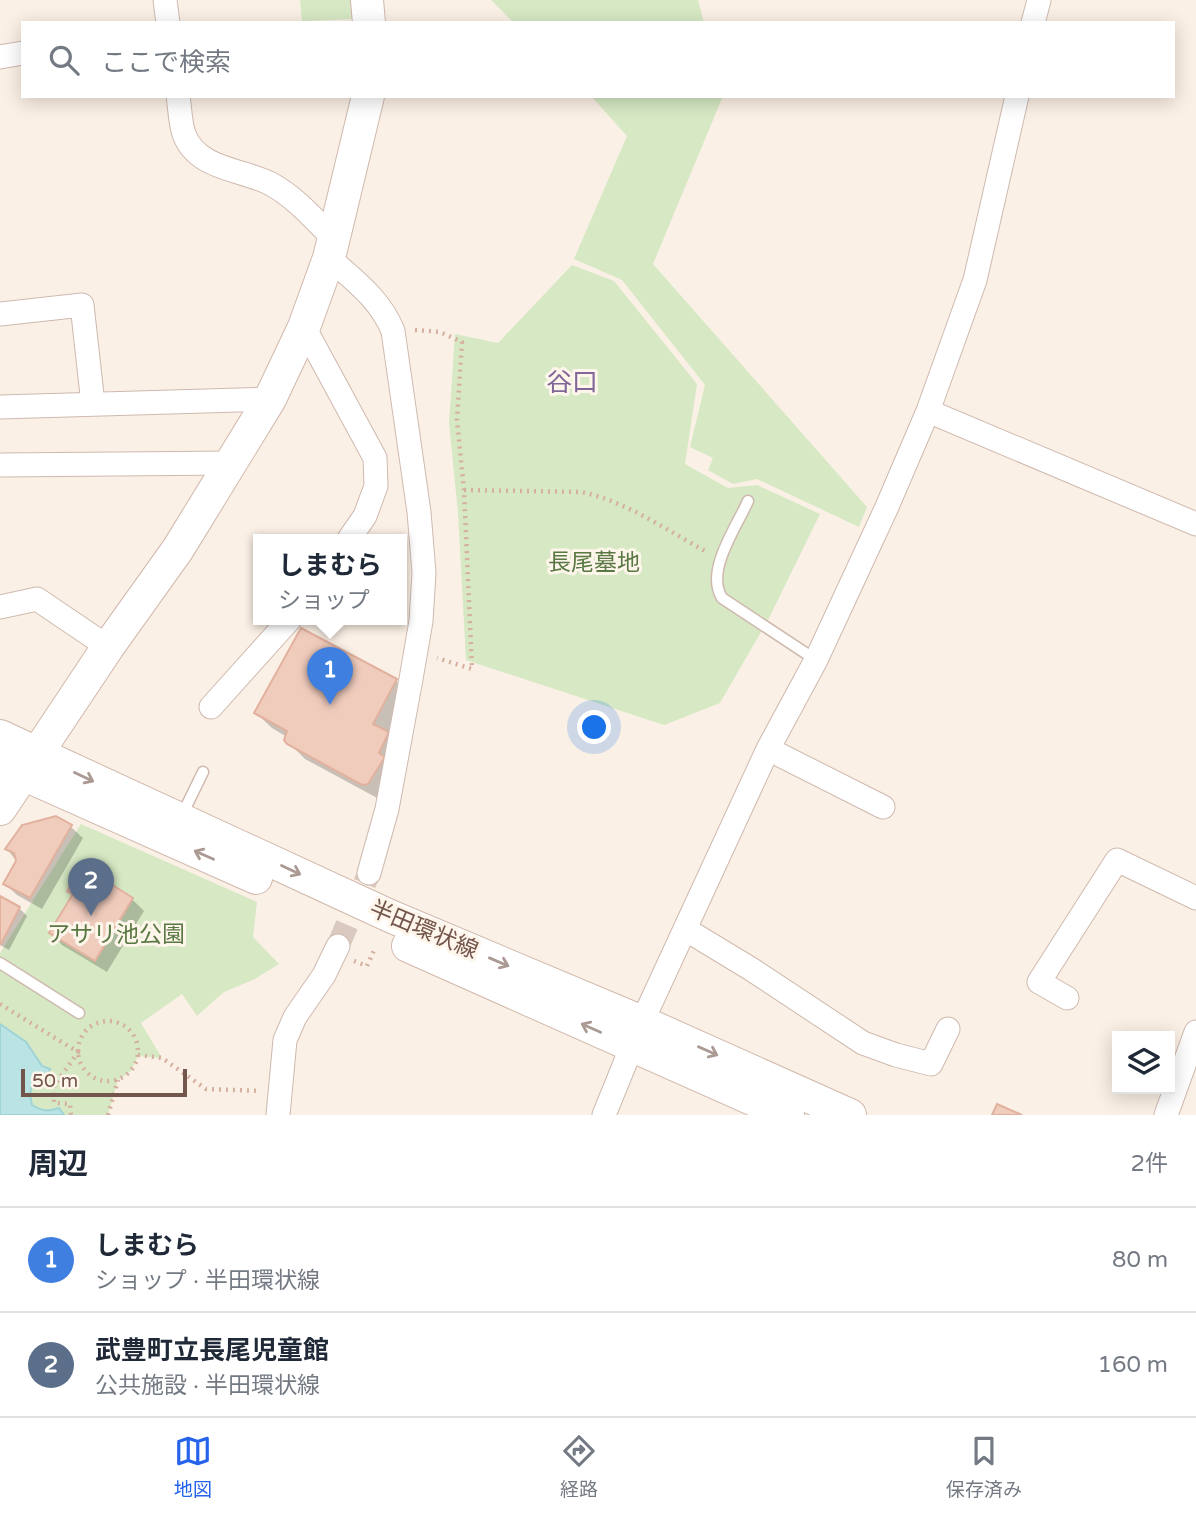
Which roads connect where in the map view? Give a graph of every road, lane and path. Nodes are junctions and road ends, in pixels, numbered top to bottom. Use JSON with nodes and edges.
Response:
{"nodes":[{"id":1,"x":164,"y":0,"type":"edge"},
{"id":2,"x":367,"y":0,"type":"edge"},
{"id":3,"x":1039,"y":0,"type":"edge"},
{"id":4,"x":168,"y":21,"type":"edge"},
{"id":5,"x":369,"y":21,"type":"edge"},
{"id":6,"x":1034,"y":21,"type":"edge"},
{"id":7,"x":21,"y":53,"type":"edge"},
{"id":8,"x":0,"y":57,"type":"edge"},
{"id":9,"x":178,"y":98,"type":"edge"},
{"id":10,"x":368,"y":98,"type":"edge"},
{"id":11,"x":1017,"y":98,"type":"edge"},
{"id":12,"x":331,"y":248,"type":"junction"},
{"id":13,"x":0,"y":314,"type":"edge"},
{"id":14,"x":304,"y":327,"type":"junction"},
{"id":15,"x":393,"y":331,"type":"junction"},
{"id":16,"x":270,"y":399,"type":"junction"},
{"id":17,"x":93,"y":404,"type":"junction"},
{"id":18,"x":0,"y":407,"type":"edge"},
{"id":19,"x":928,"y":411,"type":"junction"},
{"id":20,"x":231,"y":463,"type":"junction"},
{"id":21,"x":2,"y":465,"type":"dead end"},
{"id":22,"x":464,"y":490,"type":"junction"},
{"id":23,"x":748,"y":501,"type":"dead end"},
{"id":24,"x":1196,"y":524,"type":"edge"},
{"id":25,"x":352,"y":534,"type":"edge"},
{"id":26,"x":720,"y":559,"type":"junction"},
{"id":27,"x":0,"y":607,"type":"edge"},
{"id":28,"x":285,"y":625,"type":"edge"},
{"id":29,"x":108,"y":647,"type":"junction"},
{"id":30,"x":416,"y":651,"type":"junction"},
{"id":31,"x":816,"y":660,"type":"junction"},
{"id":32,"x":211,"y":707,"type":"dead end"},
{"id":33,"x":0,"y":736,"type":"edge"},
{"id":34,"x":768,"y":749,"type":"junction"},
{"id":35,"x":20,"y":764,"type":"edge"},
{"id":36,"x":203,"y":772,"type":"dead end"},
{"id":37,"x":883,"y":807,"type":"dead end"},
{"id":38,"x":0,"y":809,"type":"edge"},
{"id":39,"x":180,"y":820,"type":"junction"},
{"id":40,"x":369,"y":873,"type":"tunnel mouth"},
{"id":41,"x":1196,"y":898,"type":"edge"},
{"id":42,"x":685,"y":929,"type":"junction"},
{"id":43,"x":338,"y":946,"type":"tunnel mouth"},
{"id":44,"x":0,"y":964,"type":"edge"},
{"id":45,"x":1067,"y":998,"type":"dead end"},
{"id":46,"x":0,"y":1004,"type":"edge"},
{"id":47,"x":79,"y":1013,"type":"dead end"},
{"id":48,"x":948,"y":1029,"type":"dead end"},
{"id":49,"x":1196,"y":1032,"type":"edge"},
{"id":50,"x":637,"y":1034,"type":"junction"},
{"id":51,"x":78,"y":1052,"type":"junction"},
{"id":52,"x":138,"y":1055,"type":"junction"},
{"id":53,"x":118,"y":1080,"type":"junction"},
{"id":54,"x":279,"y":1091,"type":"junction"},
{"id":55,"x":71,"y":1115,"type":"edge"},
{"id":56,"x":108,"y":1115,"type":"edge"},
{"id":57,"x":278,"y":1115,"type":"edge"},
{"id":58,"x":604,"y":1115,"type":"edge"},
{"id":59,"x":788,"y":1115,"type":"edge"},
{"id":60,"x":850,"y":1115,"type":"edge"},
{"id":61,"x":1166,"y":1115,"type":"edge"}],
"edges":[{"from":1,"to":4,"type":"street"},
{"from":2,"to":5,"type":"main road"},
{"from":3,"to":6,"type":"street"},
{"from":7,"to":8,"type":"street"},
{"from":9,"to":12,"type":"street"},
{"from":10,"to":12,"type":"main road"},
{"from":11,"to":19,"type":"street"},
{"from":12,"to":14,"type":"main road"},
{"from":12,"to":15,"type":"street"},
{"from":13,"to":17,"type":"street"},
{"from":14,"to":16,"type":"main road"},
{"from":14,"to":25,"type":"street"},
{"from":15,"to":22,"type":"path"},
{"from":15,"to":30,"type":"street"},
{"from":16,"to":17,"type":"street"},
{"from":16,"to":20,"type":"main road"},
{"from":17,"to":18,"type":"street"},
{"from":19,"to":24,"type":"street"},
{"from":19,"to":31,"type":"street"},
{"from":20,"to":21,"type":"street"},
{"from":20,"to":29,"type":"main road"},
{"from":22,"to":26,"type":"path"},
{"from":22,"to":30,"type":"path"},
{"from":23,"to":26,"type":"lane"},
{"from":26,"to":31,"type":"lane"},
{"from":27,"to":29,"type":"street"},
{"from":28,"to":32,"type":"street"},
{"from":29,"to":35,"type":"main road"},
{"from":30,"to":40,"type":"street"},
{"from":31,"to":34,"type":"street"},
{"from":33,"to":35,"type":"main road","name":"半田環状線"},
{"from":34,"to":37,"type":"street"},
{"from":34,"to":42,"type":"street"},
{"from":35,"to":38,"type":"main road"},
{"from":35,"to":39,"type":"main road","name":"半田環状線","one_way":true},
{"from":50,"to":35,"type":"main road","name":"半田環状線","one_way":true},
{"from":36,"to":39,"type":"lane"},
{"from":39,"to":50,"type":"main road","name":"半田環状線","one_way":true},
{"from":41,"to":45,"type":"street"},
{"from":42,"to":48,"type":"street"},
{"from":42,"to":50,"type":"street"},
{"from":43,"to":54,"type":"street"},
{"from":44,"to":47,"type":"lane"},
{"from":46,"to":51,"type":"path"},
{"from":49,"to":61,"type":"street"},
{"from":50,"to":58,"type":"street"},
{"from":50,"to":59,"type":"main road","name":"半田環状線"},
{"from":50,"to":60,"type":"main road","name":"半田環状線","one_way":true},
{"from":51,"to":52,"type":"path"},
{"from":51,"to":53,"type":"path"},
{"from":51,"to":55,"type":"path"},
{"from":52,"to":53,"type":"path"},
{"from":52,"to":54,"type":"path"},
{"from":53,"to":56,"type":"path"},
{"from":54,"to":57,"type":"street"}]}
